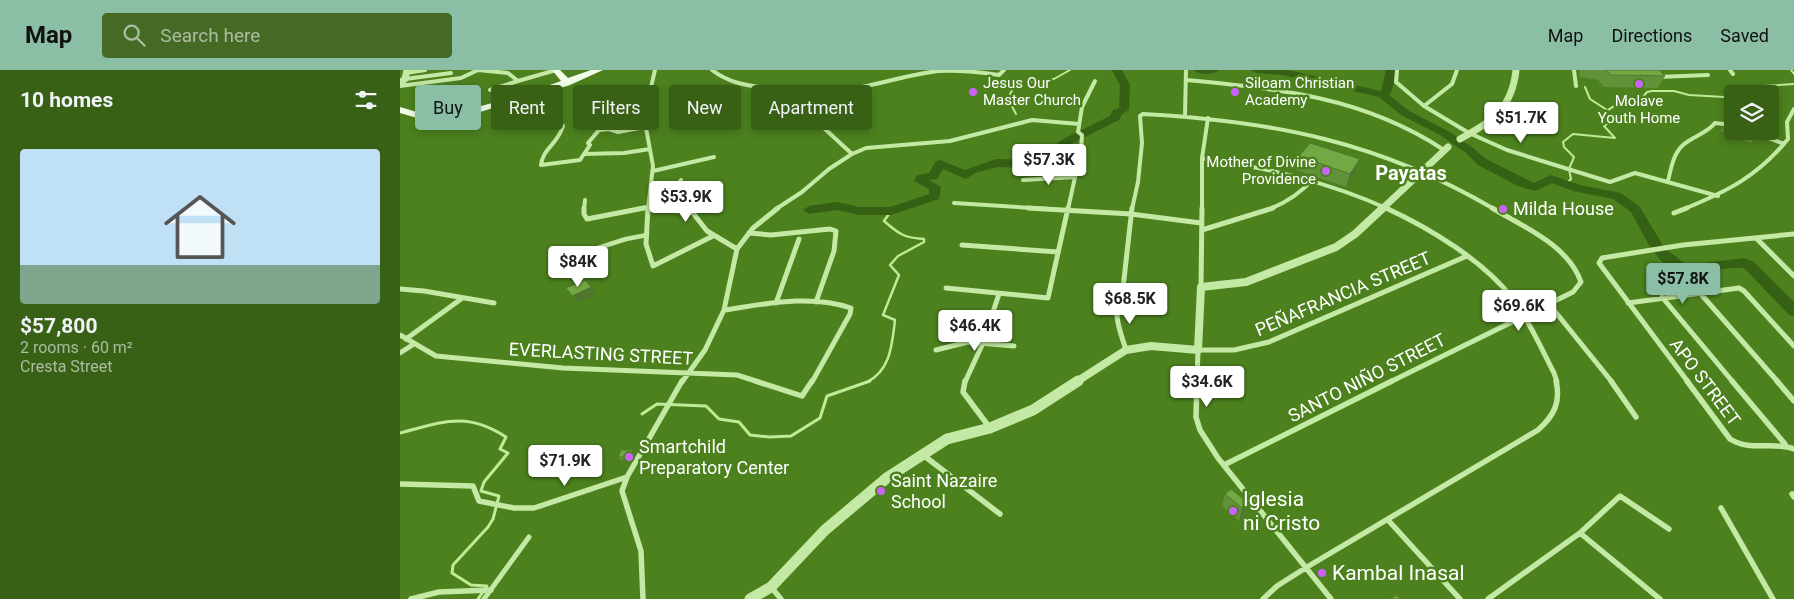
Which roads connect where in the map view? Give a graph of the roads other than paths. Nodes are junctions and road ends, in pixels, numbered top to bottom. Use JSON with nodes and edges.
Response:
{"nodes":[{"id":1,"x":425,"y":70,"type":"edge"},
{"id":2,"x":478,"y":70,"type":"edge"},
{"id":3,"x":556,"y":70,"type":"edge"},
{"id":4,"x":599,"y":70,"type":"edge"},
{"id":5,"x":656,"y":70,"type":"edge"},
{"id":6,"x":712,"y":70,"type":"edge"},
{"id":7,"x":1004,"y":70,"type":"edge"},
{"id":8,"x":1186,"y":70,"type":"edge"},
{"id":9,"x":1397,"y":70,"type":"edge"},
{"id":10,"x":1457,"y":70,"type":"edge"},
{"id":11,"x":1516,"y":70,"type":"edge"},
{"id":12,"x":1574,"y":70,"type":"edge"},
{"id":13,"x":1674,"y":70,"type":"edge"},
{"id":14,"x":451,"y":72,"type":"dead end"},
{"id":15,"x":1708,"y":75,"type":"dead end"},
{"id":16,"x":1677,"y":76,"type":"junction"},
{"id":17,"x":1649,"y":77,"type":"edge"},
{"id":18,"x":403,"y":78,"type":"edge"},
{"id":19,"x":1186,"y":80,"type":"junction"},
{"id":20,"x":518,"y":81,"type":"junction"},
{"id":21,"x":1095,"y":81,"type":"dead end"},
{"id":22,"x":567,"y":83,"type":"junction"},
{"id":23,"x":561,"y":85,"type":"edge"},
{"id":24,"x":652,"y":85,"type":"edge"},
{"id":25,"x":867,"y":85,"type":"edge"},
{"id":26,"x":751,"y":86,"type":"edge"},
{"id":27,"x":1576,"y":86,"type":"dead end"},
{"id":28,"x":490,"y":90,"type":"dead end"},
{"id":29,"x":491,"y":106,"type":"edge"},
{"id":30,"x":1424,"y":106,"type":"junction"},
{"id":31,"x":1794,"y":109,"type":"edge"},
{"id":32,"x":400,"y":110,"type":"edge"},
{"id":33,"x":1185,"y":115,"type":"junction"},
{"id":34,"x":1208,"y":118,"type":"junction"},
{"id":35,"x":1078,"y":124,"type":"junction"},
{"id":36,"x":1724,"y":125,"type":"edge"},
{"id":37,"x":561,"y":130,"type":"edge"},
{"id":38,"x":604,"y":130,"type":"edge"},
{"id":39,"x":612,"y":130,"type":"edge"},
{"id":40,"x":629,"y":130,"type":"edge"},
{"id":41,"x":646,"y":130,"type":"edge"},
{"id":42,"x":826,"y":130,"type":"edge"},
{"id":43,"x":1470,"y":133,"type":"junction"},
{"id":44,"x":1460,"y":138,"type":"dead end"},
{"id":45,"x":1774,"y":140,"type":"edge"},
{"id":46,"x":1784,"y":144,"type":"junction"},
{"id":47,"x":650,"y":148,"type":"junction"},
{"id":48,"x":1446,"y":149,"type":"joint"},
{"id":49,"x":584,"y":154,"type":"junction"},
{"id":50,"x":852,"y":154,"type":"junction"},
{"id":51,"x":714,"y":157,"type":"dead end"},
{"id":52,"x":1202,"y":158,"type":"junction"},
{"id":53,"x":653,"y":171,"type":"junction"},
{"id":54,"x":1422,"y":172,"type":"junction"},
{"id":55,"x":1075,"y":177,"type":"junction"},
{"id":56,"x":1313,"y":179,"type":"junction"},
{"id":57,"x":681,"y":180,"type":"dead end"},
{"id":58,"x":1023,"y":180,"type":"dead end"},
{"id":59,"x":1668,"y":180,"type":"junction"},
{"id":60,"x":1718,"y":196,"type":"junction"},
{"id":61,"x":585,"y":200,"type":"dead end"},
{"id":62,"x":954,"y":203,"type":"dead end"},
{"id":63,"x":1384,"y":206,"type":"junction"},
{"id":64,"x":648,"y":207,"type":"junction"},
{"id":65,"x":1067,"y":211,"type":"junction"},
{"id":66,"x":1131,"y":214,"type":"junction"},
{"id":67,"x":1674,"y":214,"type":"dead end"},
{"id":68,"x":1201,"y":223,"type":"junction"},
{"id":69,"x":1202,"y":230,"type":"junction"},
{"id":70,"x":749,"y":233,"type":"junction"},
{"id":71,"x":1794,"y":234,"type":"edge"},
{"id":72,"x":647,"y":235,"type":"junction"},
{"id":73,"x":713,"y":236,"type":"junction"},
{"id":74,"x":1756,"y":239,"type":"junction"},
{"id":75,"x":799,"y":240,"type":"dead end"},
{"id":76,"x":962,"y":245,"type":"dead end"},
{"id":77,"x":738,"y":249,"type":"junction"},
{"id":78,"x":1058,"y":252,"type":"junction"},
{"id":79,"x":1467,"y":256,"type":"junction"},
{"id":80,"x":554,"y":262,"type":"dead end"},
{"id":81,"x":1794,"y":276,"type":"edge"},
{"id":82,"x":1201,"y":287,"type":"junction"},
{"id":83,"x":946,"y":288,"type":"dead end"},
{"id":84,"x":400,"y":289,"type":"edge"},
{"id":85,"x":1700,"y":293,"type":"junction"},
{"id":86,"x":999,"y":294,"type":"junction"},
{"id":87,"x":1662,"y":297,"type":"junction"},
{"id":88,"x":461,"y":299,"type":"junction"},
{"id":89,"x":816,"y":302,"type":"junction"},
{"id":90,"x":494,"y":303,"type":"dead end"},
{"id":91,"x":776,"y":303,"type":"junction"},
{"id":92,"x":1628,"y":303,"type":"junction"},
{"id":93,"x":1549,"y":304,"type":"junction"},
{"id":94,"x":724,"y":310,"type":"junction"},
{"id":95,"x":992,"y":315,"type":"dead end"},
{"id":96,"x":1522,"y":316,"type":"junction"},
{"id":97,"x":400,"y":335,"type":"edge"},
{"id":98,"x":406,"y":339,"type":"junction"},
{"id":99,"x":983,"y":343,"type":"junction"},
{"id":100,"x":414,"y":344,"type":"junction"},
{"id":101,"x":1014,"y":346,"type":"dead end"},
{"id":102,"x":1794,"y":346,"type":"edge"},
{"id":103,"x":936,"y":350,"type":"dead end"},
{"id":104,"x":1126,"y":350,"type":"junction"},
{"id":105,"x":1198,"y":350,"type":"junction"},
{"id":106,"x":400,"y":353,"type":"edge"},
{"id":107,"x":687,"y":373,"type":"junction"},
{"id":108,"x":1794,"y":401,"type":"edge"},
{"id":109,"x":1636,"y":416,"type":"dead end"},
{"id":110,"x":990,"y":428,"type":"junction"},
{"id":111,"x":1785,"y":444,"type":"junction"},
{"id":112,"x":1794,"y":449,"type":"edge"},
{"id":113,"x":921,"y":454,"type":"junction"},
{"id":114,"x":1224,"y":465,"type":"junction"},
{"id":115,"x":627,"y":477,"type":"junction"},
{"id":116,"x":400,"y":484,"type":"edge"},
{"id":117,"x":1721,"y":508,"type":"dead end"},
{"id":118,"x":1000,"y":514,"type":"dead end"},
{"id":119,"x":1388,"y":520,"type":"junction"},
{"id":120,"x":1669,"y":529,"type":"dead end"},
{"id":121,"x":1580,"y":533,"type":"junction"},
{"id":122,"x":528,"y":537,"type":"dead end"},
{"id":123,"x":1307,"y":567,"type":"junction"},
{"id":124,"x":771,"y":586,"type":"junction"},
{"id":125,"x":486,"y":590,"type":"junction"},
{"id":126,"x":411,"y":599,"type":"edge"},
{"id":127,"x":484,"y":599,"type":"edge"},
{"id":128,"x":643,"y":599,"type":"edge"},
{"id":129,"x":750,"y":599,"type":"edge"},
{"id":130,"x":780,"y":599,"type":"edge"},
{"id":131,"x":1263,"y":599,"type":"edge"},
{"id":132,"x":1331,"y":599,"type":"edge"},
{"id":133,"x":1460,"y":599,"type":"edge"},
{"id":134,"x":1488,"y":599,"type":"edge"},
{"id":135,"x":1660,"y":599,"type":"edge"},
{"id":136,"x":1774,"y":599,"type":"edge"}],
"edges":[{"from":1,"to":18,"type":"street"},
{"from":2,"to":18,"type":"street"},
{"from":2,"to":20,"type":"street"},
{"from":3,"to":20,"type":"street"},
{"from":3,"to":22,"type":"main road"},
{"from":4,"to":22,"type":"main road"},
{"from":5,"to":24,"type":"street"},
{"from":6,"to":26,"type":"street"},
{"from":7,"to":25,"type":"street"},
{"from":8,"to":19,"type":"street"},
{"from":9,"to":30,"type":"street"},
{"from":10,"to":30,"type":"street"},
{"from":11,"to":43,"type":"street"},
{"from":12,"to":27,"type":"street"},
{"from":13,"to":16,"type":"street"},
{"from":14,"to":18,"type":"street"},
{"from":15,"to":16,"type":"street"},
{"from":16,"to":17,"type":"street"},
{"from":19,"to":33,"type":"street"},
{"from":19,"to":48,"type":"street"},
{"from":20,"to":28,"type":"street"},
{"from":21,"to":35,"type":"street"},
{"from":22,"to":23,"type":"main road"},
{"from":29,"to":32,"type":"main road"},
{"from":30,"to":43,"type":"street"},
{"from":31,"to":46,"type":"street"},
{"from":33,"to":34,"type":"street","name":"SANTO NIÑO STREET"},
{"from":33,"to":66,"type":"street","name":"SANTO NIÑO STREET"},
{"from":34,"to":52,"type":"street"},
{"from":34,"to":54,"type":"street","name":"SANTO NIÑO STREET"},
{"from":35,"to":50,"type":"street"},
{"from":35,"to":55,"type":"street"},
{"from":36,"to":59,"type":"street"},
{"from":37,"to":49,"type":"street"},
{"from":38,"to":49,"type":"street"},
{"from":39,"to":40,"type":"street"},
{"from":41,"to":47,"type":"street"},
{"from":42,"to":50,"type":"street"},
{"from":43,"to":44,"type":"street"},
{"from":43,"to":59,"type":"street"},
{"from":45,"to":46,"type":"street"},
{"from":46,"to":60,"type":"street"},
{"from":47,"to":49,"type":"street"},
{"from":47,"to":53,"type":"street"},
{"from":48,"to":54,"type":"street"},
{"from":50,"to":70,"type":"street"},
{"from":51,"to":53,"type":"street"},
{"from":52,"to":56,"type":"street"},
{"from":52,"to":68,"type":"street"},
{"from":53,"to":64,"type":"street"},
{"from":54,"to":63,"type":"street"},
{"from":54,"to":93,"type":"street","name":"SANTO NIÑO STREET"},
{"from":55,"to":58,"type":"street"},
{"from":55,"to":65,"type":"street"},
{"from":56,"to":63,"type":"street"},
{"from":56,"to":69,"type":"street"},
{"from":57,"to":73,"type":"street"},
{"from":59,"to":60,"type":"street"},
{"from":60,"to":67,"type":"street"},
{"from":61,"to":64,"type":"street"},
{"from":62,"to":65,"type":"street"},
{"from":63,"to":79,"type":"street"},
{"from":63,"to":82,"type":"street"},
{"from":64,"to":72,"type":"street"},
{"from":65,"to":66,"type":"street"},
{"from":65,"to":78,"type":"street"},
{"from":66,"to":68,"type":"street"},
{"from":66,"to":104,"type":"street"},
{"from":68,"to":69,"type":"street"},
{"from":69,"to":82,"type":"street"},
{"from":70,"to":77,"type":"street"},
{"from":70,"to":89,"type":"street"},
{"from":71,"to":74,"type":"street"},
{"from":72,"to":73,"type":"street"},
{"from":72,"to":80,"type":"street"},
{"from":73,"to":77,"type":"street"},
{"from":74,"to":81,"type":"street"},
{"from":74,"to":92,"type":"street","name":"APO STREET"},
{"from":75,"to":91,"type":"street"},
{"from":76,"to":78,"type":"street"},
{"from":77,"to":94,"type":"street"},
{"from":78,"to":86,"type":"street"},
{"from":79,"to":96,"type":"street"},
{"from":79,"to":105,"type":"street","name":"PEÑAFRANCIA STREET"},
{"from":82,"to":105,"type":"street"},
{"from":83,"to":86,"type":"street"},
{"from":84,"to":88,"type":"street"},
{"from":85,"to":87,"type":"street"},
{"from":85,"to":102,"type":"street"},
{"from":85,"to":108,"type":"street"},
{"from":86,"to":95,"type":"street"},
{"from":87,"to":92,"type":"street"},
{"from":87,"to":111,"type":"street"},
{"from":88,"to":90,"type":"street"},
{"from":88,"to":98,"type":"street"},
{"from":89,"to":91,"type":"street"},
{"from":89,"to":107,"type":"street","name":"EVERLASTING STREET"},
{"from":91,"to":94,"type":"street"},
{"from":92,"to":111,"type":"street","name":"APO STREET"},
{"from":93,"to":96,"type":"street","name":"SANTO NIÑO STREET"},
{"from":93,"to":109,"type":"street"},
{"from":94,"to":107,"type":"street"},
{"from":96,"to":114,"type":"street","name":"SANTO NIÑO STREET"},
{"from":96,"to":119,"type":"street"},
{"from":97,"to":98,"type":"street","name":"EVERLASTING STREET"},
{"from":98,"to":100,"type":"street","name":"EVERLASTING STREET"},
{"from":99,"to":101,"type":"street"},
{"from":99,"to":103,"type":"street"},
{"from":99,"to":110,"type":"street"},
{"from":100,"to":106,"type":"street"},
{"from":100,"to":107,"type":"street","name":"EVERLASTING STREET"},
{"from":104,"to":105,"type":"street"},
{"from":104,"to":110,"type":"street"},
{"from":105,"to":114,"type":"street"},
{"from":107,"to":115,"type":"street"},
{"from":110,"to":113,"type":"street"},
{"from":111,"to":112,"type":"street"},
{"from":113,"to":118,"type":"street"},
{"from":113,"to":124,"type":"street"},
{"from":114,"to":123,"type":"street"},
{"from":115,"to":116,"type":"street"},
{"from":115,"to":128,"type":"street"},
{"from":117,"to":136,"type":"street"},
{"from":119,"to":123,"type":"street"},
{"from":119,"to":133,"type":"street"},
{"from":120,"to":121,"type":"street"},
{"from":121,"to":134,"type":"street"},
{"from":121,"to":135,"type":"street"},
{"from":122,"to":125,"type":"street"},
{"from":123,"to":131,"type":"street"},
{"from":123,"to":132,"type":"street"},
{"from":124,"to":129,"type":"street"},
{"from":124,"to":130,"type":"street"},
{"from":125,"to":126,"type":"street"},
{"from":125,"to":127,"type":"street"}]}
